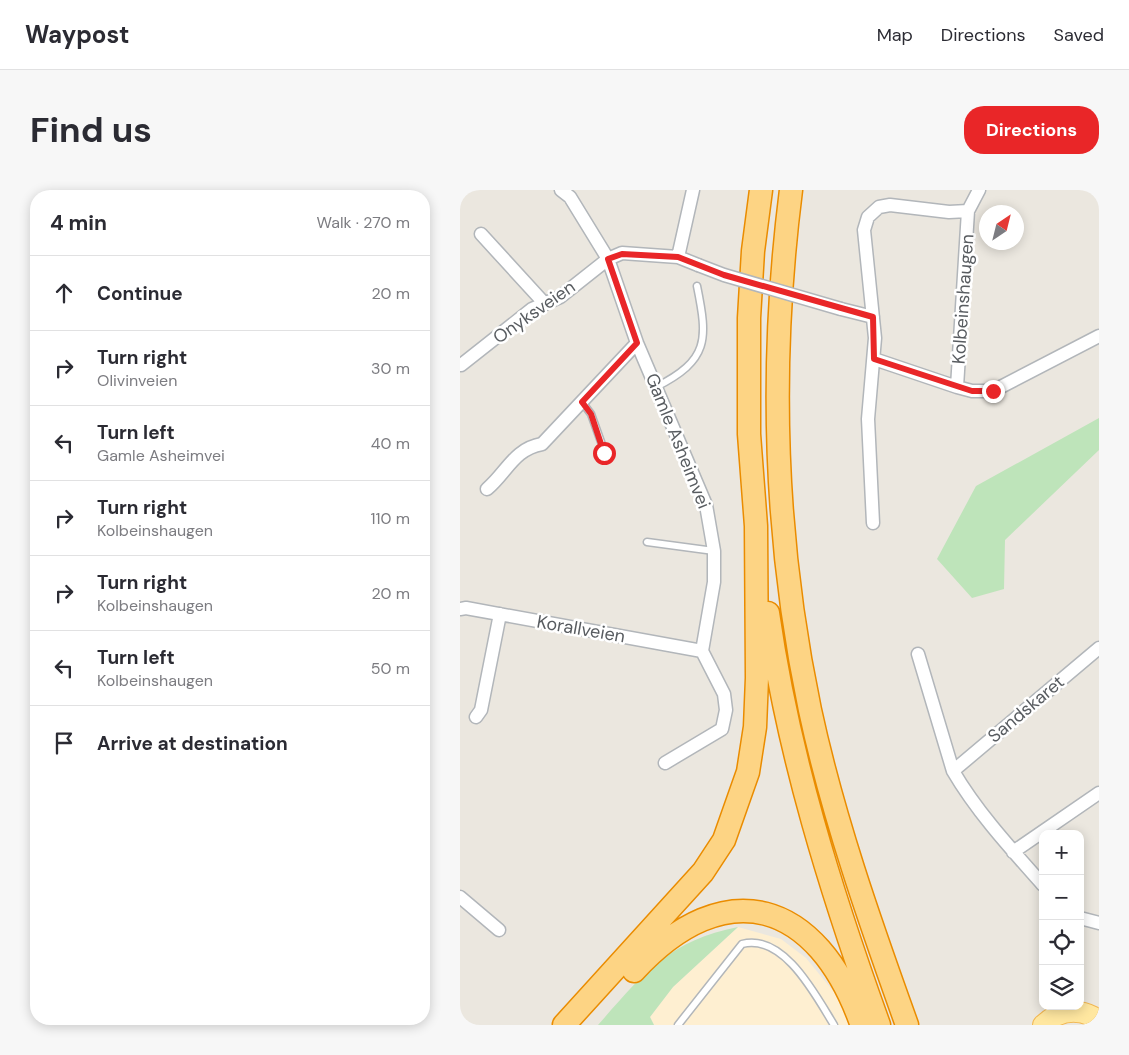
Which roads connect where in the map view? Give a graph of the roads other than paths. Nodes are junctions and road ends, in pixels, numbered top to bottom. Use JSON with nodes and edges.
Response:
{"nodes":[{"id":1,"x":561,"y":190,"type":"edge"},
{"id":2,"x":693,"y":190,"type":"edge"},
{"id":3,"x":761,"y":190,"type":"edge"},
{"id":4,"x":791,"y":190,"type":"edge"},
{"id":5,"x":979,"y":190,"type":"edge"},
{"id":6,"x":968,"y":211,"type":"junction"},
{"id":7,"x":481,"y":234,"type":"dead end"},
{"id":8,"x":678,"y":257,"type":"junction"},
{"id":9,"x":608,"y":259,"type":"junction"},
{"id":10,"x":697,"y":286,"type":"dead end"},
{"id":11,"x":545,"y":304,"type":"junction"},
{"id":12,"x":873,"y":317,"type":"junction"},
{"id":13,"x":1099,"y":336,"type":"edge"},
{"id":14,"x":637,"y":343,"type":"junction"},
{"id":15,"x":874,"y":359,"type":"junction"},
{"id":16,"x":461,"y":365,"type":"edge"},
{"id":17,"x":957,"y":387,"type":"junction"},
{"id":18,"x":656,"y":388,"type":"junction"},
{"id":19,"x":582,"y":402,"type":"junction"},
{"id":20,"x":604,"y":453,"type":"dead end"},
{"id":21,"x":778,"y":453,"type":"junction"},
{"id":22,"x":487,"y":489,"type":"dead end"},
{"id":23,"x":873,"y":523,"type":"dead end"},
{"id":24,"x":756,"y":526,"type":"junction"},
{"id":25,"x":646,"y":542,"type":"dead end"},
{"id":26,"x":714,"y":551,"type":"junction"},
{"id":27,"x":460,"y":609,"type":"edge"},
{"id":28,"x":500,"y":614,"type":"junction"},
{"id":29,"x":1099,"y":648,"type":"edge"},
{"id":30,"x":702,"y":651,"type":"junction"},
{"id":31,"x":918,"y":654,"type":"dead end"},
{"id":32,"x":476,"y":718,"type":"dead end"},
{"id":33,"x":665,"y":763,"type":"dead end"},
{"id":34,"x":954,"y":771,"type":"junction"},
{"id":35,"x":1099,"y":793,"type":"edge"},
{"id":36,"x":1013,"y":852,"type":"junction"},
{"id":37,"x":1039,"y":881,"type":"edge"},
{"id":38,"x":460,"y":897,"type":"edge"},
{"id":39,"x":1084,"y":919,"type":"edge"},
{"id":40,"x":1099,"y":923,"type":"edge"},
{"id":41,"x":499,"y":930,"type":"dead end"},
{"id":42,"x":1096,"y":1015,"type":"edge"},
{"id":43,"x":564,"y":1025,"type":"edge"},
{"id":44,"x":584,"y":1025,"type":"edge"},
{"id":45,"x":678,"y":1025,"type":"edge"},
{"id":46,"x":834,"y":1025,"type":"edge"},
{"id":47,"x":862,"y":1025,"type":"edge"},
{"id":48,"x":879,"y":1025,"type":"edge"},
{"id":49,"x":907,"y":1025,"type":"edge"},
{"id":50,"x":922,"y":1025,"type":"edge"},
{"id":51,"x":1042,"y":1025,"type":"edge"}],
"edges":[{"from":1,"to":9,"type":"street","name":"Gamle Asheimvei"},
{"from":2,"to":8,"type":"street"},
{"from":3,"to":24,"type":"highway"},
{"from":4,"to":21,"type":"highway"},
{"from":5,"to":6,"type":"street","name":"Kolbeinshaugen"},
{"from":6,"to":12,"type":"street","name":"Kolbeinshaugen"},
{"from":6,"to":17,"type":"street","name":"Kolbeinshaugen"},
{"from":7,"to":11,"type":"street"},
{"from":8,"to":9,"type":"street"},
{"from":8,"to":12,"type":"street","bridge":true},
{"from":9,"to":11,"type":"street","name":"Onyksveien"},
{"from":9,"to":14,"type":"street","name":"Gamle Asheimvei"},
{"from":10,"to":18,"type":"lane"},
{"from":11,"to":16,"type":"street","name":"Onyksveien"},
{"from":12,"to":15,"type":"street","name":"Kolbeinshaugen"},
{"from":13,"to":17,"type":"street","name":"Kolbeinshaugen"},
{"from":14,"to":18,"type":"street","name":"Gamle Asheimvei"},
{"from":14,"to":19,"type":"street"},
{"from":15,"to":17,"type":"street","name":"Kolbeinshaugen"},
{"from":15,"to":23,"type":"street","name":"Kolbeinshaugen"},
{"from":18,"to":26,"type":"street","name":"Gamle Asheimvei"},
{"from":19,"to":20,"type":"lane"},
{"from":19,"to":22,"type":"street"},
{"from":21,"to":49,"type":"highway"},
{"from":21,"to":50,"type":"highway"},
{"from":24,"to":43,"type":"highway"},
{"from":24,"to":48,"type":"highway"},
{"from":25,"to":26,"type":"lane"},
{"from":26,"to":30,"type":"street","name":"Gamle Asheimvei"},
{"from":27,"to":28,"type":"street","name":"Korallveien"},
{"from":28,"to":30,"type":"street","name":"Korallveien"},
{"from":28,"to":32,"type":"street"},
{"from":29,"to":34,"type":"street","name":"Sandskaret"},
{"from":30,"to":33,"type":"street"},
{"from":31,"to":34,"type":"street"},
{"from":34,"to":36,"type":"street"},
{"from":35,"to":36,"type":"street"},
{"from":36,"to":37,"type":"street"},
{"from":38,"to":41,"type":"street"},
{"from":39,"to":40,"type":"street"},
{"from":42,"to":51,"type":"main road"},
{"from":44,"to":47,"type":"highway"},
{"from":45,"to":46,"type":"lane"}]}
